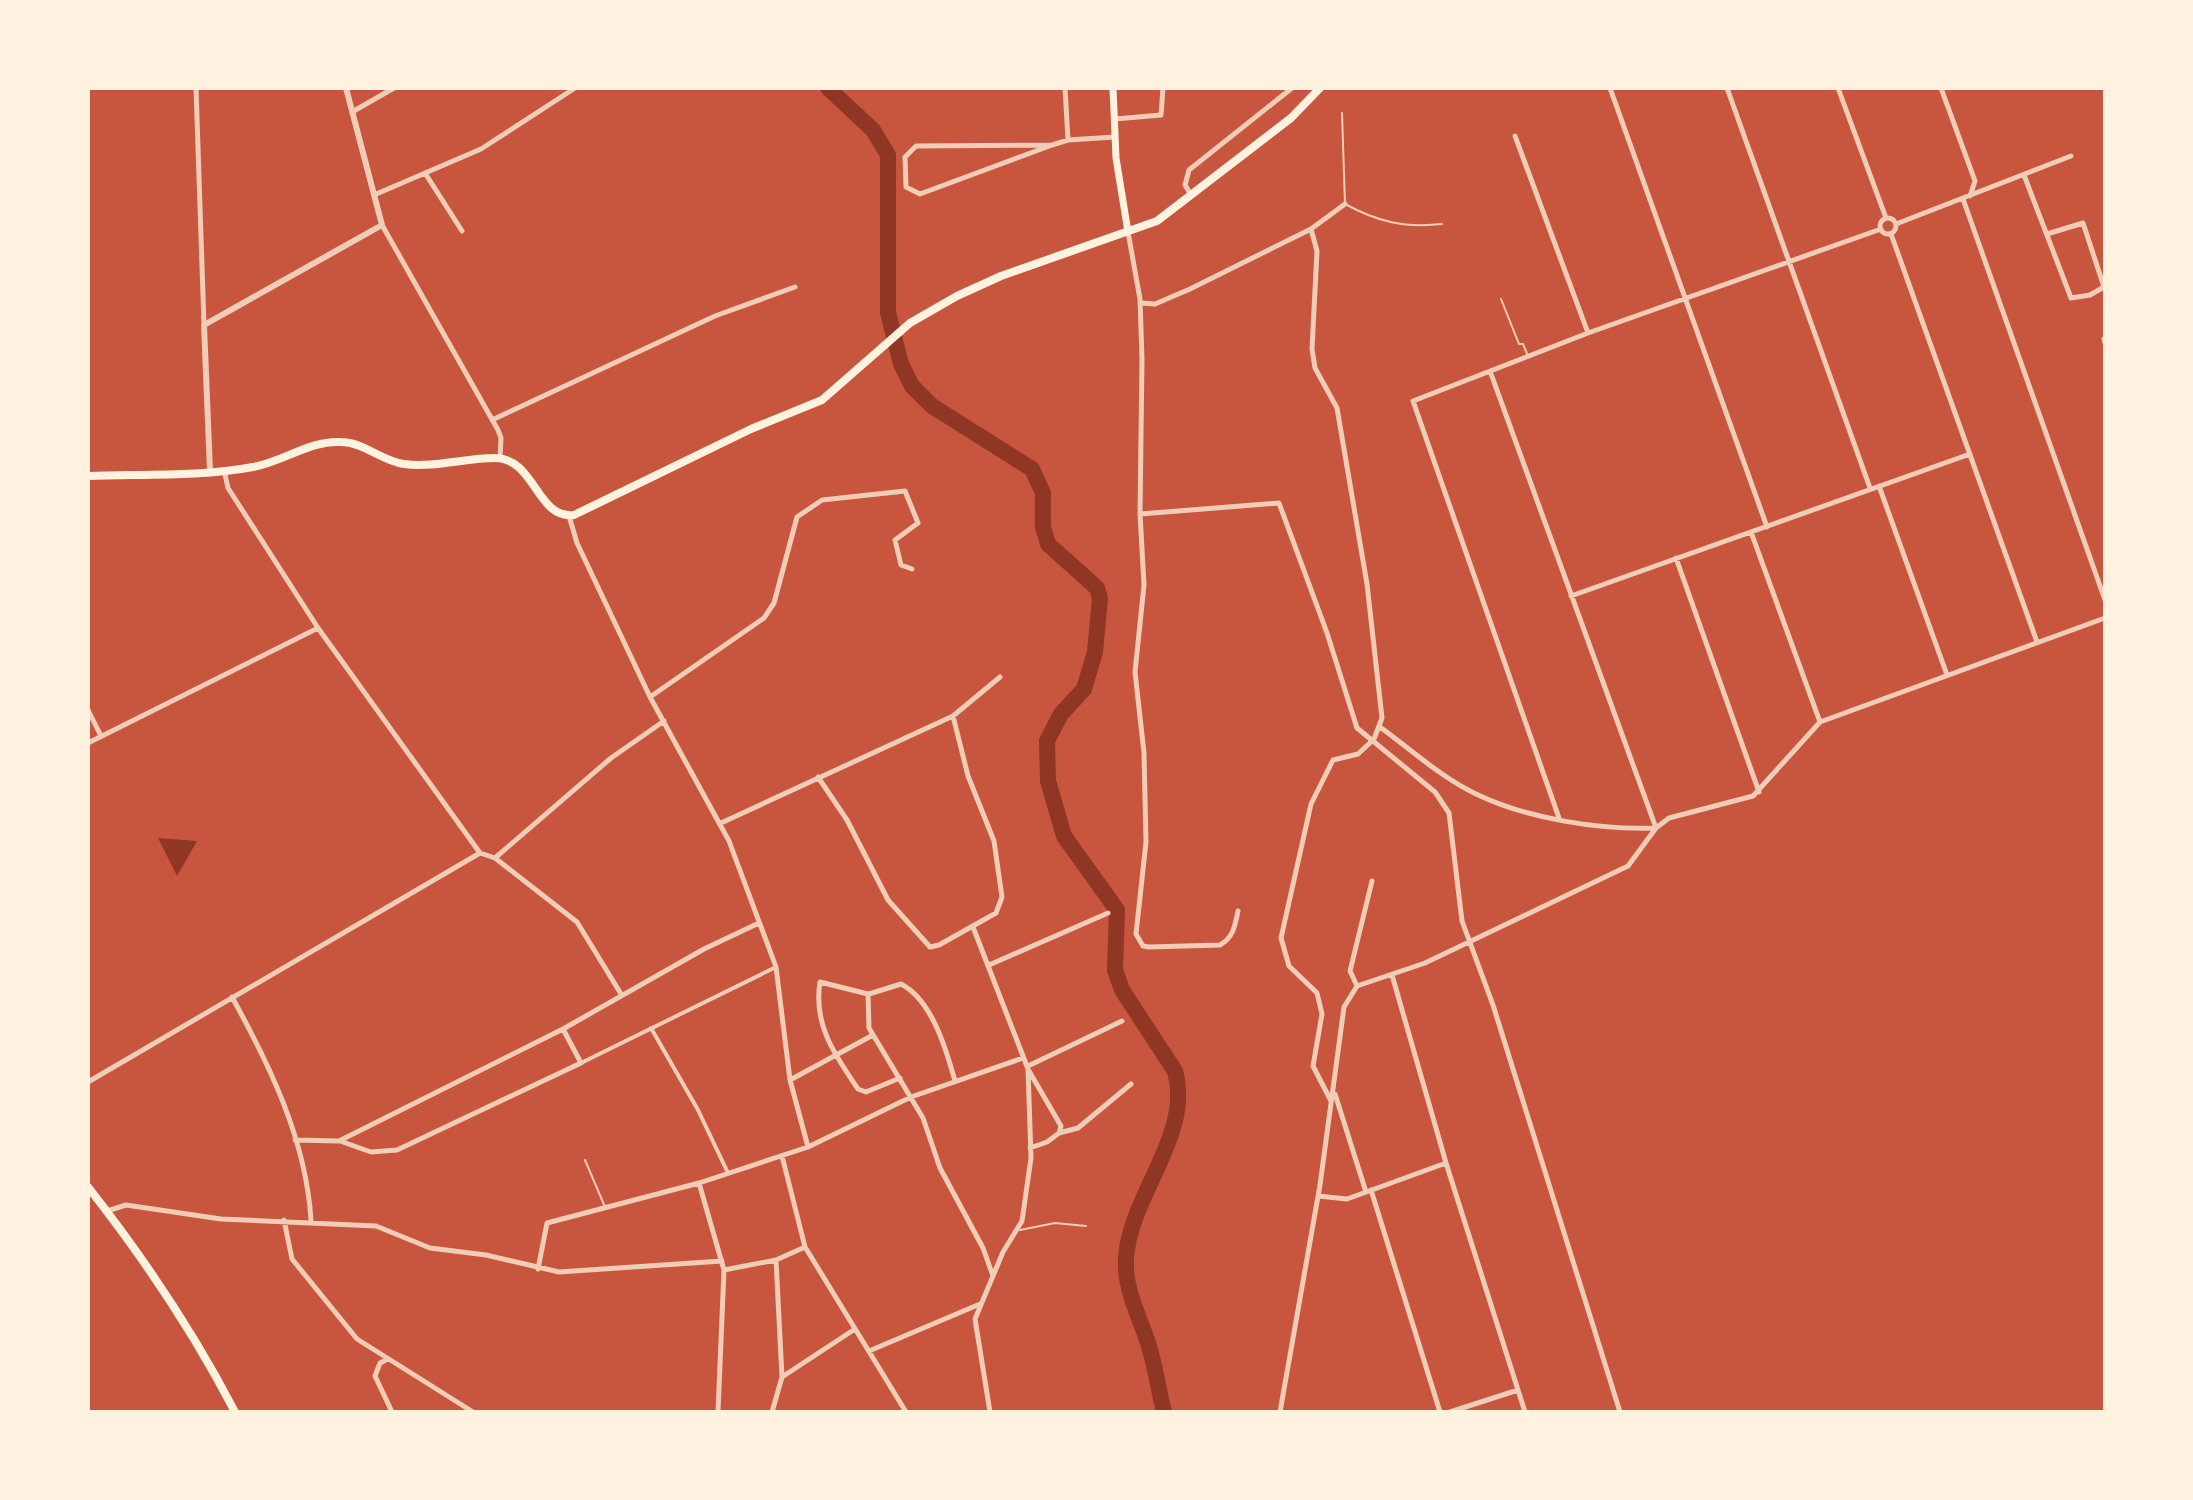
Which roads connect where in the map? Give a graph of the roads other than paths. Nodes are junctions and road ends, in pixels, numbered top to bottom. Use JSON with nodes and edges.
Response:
{"nodes":[{"id":1,"x":196,"y":88,"type":"edge"},
{"id":2,"x":346,"y":88,"type":"edge"},
{"id":3,"x":394,"y":88,"type":"edge"},
{"id":4,"x":575,"y":88,"type":"edge"},
{"id":5,"x":1065,"y":88,"type":"edge"},
{"id":6,"x":1113,"y":88,"type":"edge"},
{"id":7,"x":1163,"y":88,"type":"edge"},
{"id":8,"x":1292,"y":88,"type":"edge"},
{"id":9,"x":1320,"y":88,"type":"edge"},
{"id":10,"x":1610,"y":88,"type":"edge"},
{"id":11,"x":1727,"y":88,"type":"edge"},
{"id":12,"x":1838,"y":88,"type":"edge"},
{"id":13,"x":1941,"y":88,"type":"edge"},
{"id":14,"x":352,"y":112,"type":"junction"},
{"id":15,"x":1342,"y":113,"type":"dead end"},
{"id":16,"x":1115,"y":119,"type":"junction"},
{"id":17,"x":1515,"y":136,"type":"dead end"},
{"id":18,"x":1116,"y":137,"type":"junction"},
{"id":19,"x":1068,"y":140,"type":"junction"},
{"id":20,"x":1052,"y":145,"type":"junction"},
{"id":21,"x":2071,"y":156,"type":"dead end"},
{"id":22,"x":425,"y":173,"type":"junction"},
{"id":23,"x":2024,"y":175,"type":"junction"},
{"id":24,"x":374,"y":195,"type":"junction"},
{"id":25,"x":1191,"y":195,"type":"junction"},
{"id":26,"x":1966,"y":198,"type":"junction"},
{"id":27,"x":1345,"y":204,"type":"junction"},
{"id":28,"x":1886,"y":218,"type":"junction"},
{"id":29,"x":1442,"y":224,"type":"dead end"},
{"id":30,"x":1896,"y":224,"type":"junction"},
{"id":31,"x":382,"y":225,"type":"junction"},
{"id":32,"x":1311,"y":229,"type":"junction"},
{"id":33,"x":1881,"y":229,"type":"junction"},
{"id":34,"x":462,"y":231,"type":"dead end"},
{"id":35,"x":1128,"y":232,"type":"junction"},
{"id":36,"x":1891,"y":234,"type":"junction"},
{"id":37,"x":2047,"y":234,"type":"junction"},
{"id":38,"x":1789,"y":260,"type":"junction"},
{"id":39,"x":795,"y":287,"type":"dead end"},
{"id":40,"x":1687,"y":297,"type":"junction"},
{"id":41,"x":1501,"y":299,"type":"dead end"},
{"id":42,"x":1140,"y":303,"type":"junction"},
{"id":43,"x":204,"y":325,"type":"junction"},
{"id":44,"x":1588,"y":333,"type":"junction"},
{"id":45,"x":1528,"y":356,"type":"junction"},
{"id":46,"x":1490,"y":371,"type":"junction"},
{"id":47,"x":492,"y":420,"type":"junction"},
{"id":48,"x":1970,"y":454,"type":"junction"},
{"id":49,"x":500,"y":458,"type":"junction"},
{"id":50,"x":224,"y":470,"type":"junction"},
{"id":51,"x":210,"y":471,"type":"junction"},
{"id":52,"x":88,"y":476,"type":"edge"},
{"id":53,"x":1879,"y":486,"type":"junction"},
{"id":54,"x":1870,"y":488,"type":"junction"},
{"id":55,"x":1140,"y":514,"type":"junction"},
{"id":56,"x":569,"y":516,"type":"junction"},
{"id":57,"x":1767,"y":527,"type":"junction"},
{"id":58,"x":1751,"y":532,"type":"junction"},
{"id":59,"x":1676,"y":558,"type":"junction"},
{"id":60,"x":912,"y":569,"type":"dead end"},
{"id":61,"x":1571,"y":596,"type":"junction"},
{"id":62,"x":2105,"y":600,"type":"edge"},
{"id":63,"x":2105,"y":618,"type":"edge"},
{"id":64,"x":318,"y":628,"type":"junction"},
{"id":65,"x":2037,"y":642,"type":"junction"},
{"id":66,"x":1947,"y":675,"type":"junction"},
{"id":67,"x":1000,"y":677,"type":"dead end"},
{"id":68,"x":650,"y":697,"type":"junction"},
{"id":69,"x":88,"y":710,"type":"edge"},
{"id":70,"x":953,"y":716,"type":"junction"},
{"id":71,"x":664,"y":721,"type":"junction"},
{"id":72,"x":1820,"y":722,"type":"junction"},
{"id":73,"x":1380,"y":727,"type":"junction"},
{"id":74,"x":101,"y":736,"type":"junction"},
{"id":75,"x":1374,"y":739,"type":"junction"},
{"id":76,"x":88,"y":743,"type":"edge"},
{"id":77,"x":818,"y":777,"type":"junction"},
{"id":78,"x":1759,"y":792,"type":"junction"},
{"id":79,"x":1559,"y":818,"type":"junction"},
{"id":80,"x":721,"y":823,"type":"junction"},
{"id":81,"x":1656,"y":828,"type":"junction"},
{"id":82,"x":480,"y":853,"type":"junction"},
{"id":83,"x":495,"y":858,"type":"junction"},
{"id":84,"x":1372,"y":881,"type":"dead end"},
{"id":85,"x":1238,"y":911,"type":"dead end"},
{"id":86,"x":1108,"y":913,"type":"dead end"},
{"id":87,"x":759,"y":923,"type":"junction"},
{"id":88,"x":973,"y":927,"type":"junction"},
{"id":89,"x":1472,"y":940,"type":"junction"},
{"id":90,"x":989,"y":965,"type":"junction"},
{"id":91,"x":776,"y":967,"type":"junction"},
{"id":92,"x":1392,"y":975,"type":"junction"},
{"id":93,"x":1357,"y":986,"type":"junction"},
{"id":94,"x":621,"y":994,"type":"junction"},
{"id":95,"x":868,"y":994,"type":"junction"},
{"id":96,"x":232,"y":997,"type":"junction"},
{"id":97,"x":1122,"y":1021,"type":"dead end"},
{"id":98,"x":651,"y":1028,"type":"junction"},
{"id":99,"x":563,"y":1029,"type":"junction"},
{"id":100,"x":873,"y":1035,"type":"junction"},
{"id":101,"x":837,"y":1058,"type":"junction"},
{"id":102,"x":1023,"y":1058,"type":"junction"},
{"id":103,"x":581,"y":1063,"type":"junction"},
{"id":104,"x":1028,"y":1068,"type":"junction"},
{"id":105,"x":900,"y":1078,"type":"junction"},
{"id":106,"x":790,"y":1080,"type":"junction"},
{"id":107,"x":955,"y":1081,"type":"junction"},
{"id":108,"x":88,"y":1082,"type":"edge"},
{"id":109,"x":1131,"y":1084,"type":"dead end"},
{"id":110,"x":1334,"y":1091,"type":"junction"},
{"id":111,"x":911,"y":1097,"type":"junction"},
{"id":112,"x":1331,"y":1101,"type":"junction"},
{"id":113,"x":1059,"y":1133,"type":"junction"},
{"id":114,"x":295,"y":1140,"type":"junction"},
{"id":115,"x":339,"y":1141,"type":"junction"},
{"id":116,"x":808,"y":1147,"type":"junction"},
{"id":117,"x":1030,"y":1148,"type":"junction"},
{"id":118,"x":782,"y":1156,"type":"junction"},
{"id":119,"x":585,"y":1160,"type":"dead end"},
{"id":120,"x":1446,"y":1163,"type":"junction"},
{"id":121,"x":728,"y":1173,"type":"junction"},
{"id":122,"x":699,"y":1183,"type":"junction"},
{"id":123,"x":88,"y":1187,"type":"edge"},
{"id":124,"x":1368,"y":1191,"type":"junction"},
{"id":125,"x":1318,"y":1196,"type":"junction"},
{"id":126,"x":605,"y":1208,"type":"junction"},
{"id":127,"x":107,"y":1211,"type":"junction"},
{"id":128,"x":284,"y":1220,"type":"junction"},
{"id":129,"x":311,"y":1220,"type":"junction"},
{"id":130,"x":1086,"y":1226,"type":"dead end"},
{"id":131,"x":1019,"y":1230,"type":"junction"},
{"id":132,"x":805,"y":1247,"type":"junction"},
{"id":133,"x":776,"y":1260,"type":"junction"},
{"id":134,"x":722,"y":1261,"type":"junction"},
{"id":135,"x":538,"y":1269,"type":"junction"},
{"id":136,"x":724,"y":1270,"type":"junction"},
{"id":137,"x":993,"y":1276,"type":"junction"},
{"id":138,"x":981,"y":1303,"type":"junction"},
{"id":139,"x":855,"y":1329,"type":"junction"},
{"id":140,"x":869,"y":1351,"type":"junction"},
{"id":141,"x":391,"y":1359,"type":"junction"},
{"id":142,"x":782,"y":1377,"type":"junction"},
{"id":143,"x":1518,"y":1390,"type":"junction"},
{"id":144,"x":235,"y":1412,"type":"edge"},
{"id":145,"x":392,"y":1412,"type":"edge"},
{"id":146,"x":473,"y":1412,"type":"edge"},
{"id":147,"x":718,"y":1412,"type":"edge"},
{"id":148,"x":772,"y":1412,"type":"edge"},
{"id":149,"x":906,"y":1412,"type":"edge"},
{"id":150,"x":990,"y":1412,"type":"edge"},
{"id":151,"x":1280,"y":1412,"type":"edge"},
{"id":152,"x":1440,"y":1412,"type":"edge"},
{"id":153,"x":1450,"y":1412,"type":"edge"},
{"id":154,"x":1525,"y":1412,"type":"edge"},
{"id":155,"x":1620,"y":1412,"type":"edge"}],
"edges":[{"from":1,"to":43,"type":"street"},
{"from":2,"to":14,"type":"street"},
{"from":3,"to":14,"type":"street"},
{"from":4,"to":22,"type":"street"},
{"from":5,"to":19,"type":"street"},
{"from":6,"to":16,"type":"main road"},
{"from":7,"to":16,"type":"street"},
{"from":8,"to":25,"type":"street"},
{"from":9,"to":25,"type":"main road"},
{"from":10,"to":40,"type":"street"},
{"from":11,"to":38,"type":"street"},
{"from":12,"to":28,"type":"street"},
{"from":13,"to":26,"type":"street"},
{"from":14,"to":24,"type":"street"},
{"from":15,"to":27,"type":"lane"},
{"from":16,"to":18,"type":"main road"},
{"from":17,"to":44,"type":"street"},
{"from":18,"to":19,"type":"street"},
{"from":18,"to":35,"type":"main road"},
{"from":19,"to":20,"type":"street"},
{"from":20,"to":20,"type":"street"},
{"from":21,"to":23,"type":"street"},
{"from":22,"to":24,"type":"street"},
{"from":22,"to":34,"type":"street"},
{"from":23,"to":26,"type":"street"},
{"from":23,"to":37,"type":"street"},
{"from":24,"to":31,"type":"street"},
{"from":25,"to":35,"type":"main road"},
{"from":26,"to":30,"type":"street"},
{"from":26,"to":62,"type":"street"},
{"from":27,"to":29,"type":"lane"},
{"from":27,"to":32,"type":"street"},
{"from":28,"to":30,"type":"street"},
{"from":28,"to":33,"type":"street"},
{"from":30,"to":36,"type":"street"},
{"from":31,"to":43,"type":"street"},
{"from":31,"to":47,"type":"street"},
{"from":32,"to":42,"type":"street"},
{"from":32,"to":73,"type":"street"},
{"from":33,"to":36,"type":"street"},
{"from":33,"to":38,"type":"street"},
{"from":35,"to":42,"type":"street"},
{"from":35,"to":56,"type":"main road"},
{"from":36,"to":48,"type":"street"},
{"from":37,"to":37,"type":"street"},
{"from":38,"to":40,"type":"street"},
{"from":38,"to":54,"type":"street"},
{"from":39,"to":47,"type":"street"},
{"from":40,"to":44,"type":"street"},
{"from":40,"to":57,"type":"street"},
{"from":41,"to":45,"type":"lane"},
{"from":42,"to":55,"type":"street"},
{"from":43,"to":51,"type":"street"},
{"from":44,"to":45,"type":"street"},
{"from":45,"to":46,"type":"street"},
{"from":46,"to":61,"type":"street"},
{"from":46,"to":79,"type":"street"},
{"from":47,"to":49,"type":"street"},
{"from":48,"to":53,"type":"street"},
{"from":48,"to":65,"type":"street"},
{"from":49,"to":50,"type":"main road"},
{"from":49,"to":56,"type":"main road"},
{"from":50,"to":51,"type":"main road"},
{"from":50,"to":64,"type":"street"},
{"from":51,"to":52,"type":"main road"},
{"from":53,"to":54,"type":"street"},
{"from":53,"to":66,"type":"street"},
{"from":54,"to":57,"type":"street"},
{"from":55,"to":75,"type":"street"},
{"from":55,"to":85,"type":"street"},
{"from":56,"to":68,"type":"street"},
{"from":57,"to":58,"type":"street"},
{"from":58,"to":59,"type":"street"},
{"from":58,"to":72,"type":"street"},
{"from":59,"to":61,"type":"street"},
{"from":59,"to":78,"type":"street"},
{"from":60,"to":68,"type":"street"},
{"from":61,"to":81,"type":"street"},
{"from":63,"to":65,"type":"street"},
{"from":64,"to":74,"type":"street"},
{"from":64,"to":82,"type":"street"},
{"from":65,"to":66,"type":"street"},
{"from":66,"to":72,"type":"street"},
{"from":67,"to":70,"type":"street"},
{"from":68,"to":71,"type":"street"},
{"from":69,"to":74,"type":"street"},
{"from":70,"to":77,"type":"street"},
{"from":70,"to":88,"type":"street"},
{"from":71,"to":80,"type":"street"},
{"from":71,"to":83,"type":"street"},
{"from":72,"to":78,"type":"street"},
{"from":73,"to":75,"type":"street"},
{"from":73,"to":79,"type":"street"},
{"from":74,"to":76,"type":"street"},
{"from":75,"to":89,"type":"street"},
{"from":75,"to":112,"type":"street"},
{"from":77,"to":80,"type":"street"},
{"from":77,"to":88,"type":"street"},
{"from":78,"to":81,"type":"street"},
{"from":79,"to":81,"type":"street"},
{"from":80,"to":87,"type":"street"},
{"from":81,"to":89,"type":"street"},
{"from":82,"to":83,"type":"street"},
{"from":82,"to":96,"type":"street"},
{"from":83,"to":94,"type":"street"},
{"from":84,"to":93,"type":"street"},
{"from":86,"to":90,"type":"street"},
{"from":87,"to":91,"type":"street"},
{"from":87,"to":94,"type":"street"},
{"from":88,"to":90,"type":"street"},
{"from":89,"to":92,"type":"street"},
{"from":89,"to":155,"type":"street"},
{"from":90,"to":102,"type":"street"},
{"from":91,"to":98,"type":"street"},
{"from":91,"to":106,"type":"street"},
{"from":92,"to":93,"type":"street"},
{"from":92,"to":120,"type":"street"},
{"from":93,"to":110,"type":"street"},
{"from":94,"to":99,"type":"street"},
{"from":95,"to":100,"type":"street"},
{"from":95,"to":101,"type":"street"},
{"from":95,"to":107,"type":"street"},
{"from":96,"to":108,"type":"street"},
{"from":96,"to":114,"type":"street"},
{"from":97,"to":104,"type":"street"},
{"from":98,"to":103,"type":"street"},
{"from":98,"to":121,"type":"street"},
{"from":99,"to":103,"type":"street"},
{"from":99,"to":115,"type":"street"},
{"from":100,"to":101,"type":"street"},
{"from":100,"to":105,"type":"street"},
{"from":101,"to":105,"type":"street"},
{"from":101,"to":106,"type":"street"},
{"from":102,"to":104,"type":"street"},
{"from":102,"to":107,"type":"street"},
{"from":103,"to":115,"type":"street"},
{"from":104,"to":113,"type":"street"},
{"from":104,"to":117,"type":"street"},
{"from":105,"to":111,"type":"street"},
{"from":106,"to":116,"type":"street"},
{"from":107,"to":111,"type":"street"},
{"from":109,"to":113,"type":"street"},
{"from":110,"to":112,"type":"street"},
{"from":110,"to":124,"type":"street"},
{"from":111,"to":116,"type":"street"},
{"from":111,"to":137,"type":"street"},
{"from":112,"to":125,"type":"street"},
{"from":113,"to":117,"type":"street"},
{"from":114,"to":115,"type":"street"},
{"from":114,"to":129,"type":"street"},
{"from":116,"to":118,"type":"street"},
{"from":117,"to":131,"type":"street"},
{"from":118,"to":121,"type":"street"},
{"from":118,"to":132,"type":"street"},
{"from":119,"to":126,"type":"lane"},
{"from":120,"to":124,"type":"street"},
{"from":120,"to":143,"type":"street"},
{"from":121,"to":122,"type":"street"},
{"from":122,"to":126,"type":"street"},
{"from":122,"to":134,"type":"street"},
{"from":123,"to":127,"type":"main road"},
{"from":124,"to":125,"type":"street"},
{"from":124,"to":152,"type":"street"},
{"from":125,"to":151,"type":"street"},
{"from":126,"to":135,"type":"street"},
{"from":127,"to":128,"type":"street"},
{"from":127,"to":144,"type":"main road"},
{"from":128,"to":129,"type":"street"},
{"from":128,"to":141,"type":"street"},
{"from":129,"to":135,"type":"street"},
{"from":130,"to":131,"type":"lane"},
{"from":131,"to":137,"type":"street"},
{"from":132,"to":133,"type":"street"},
{"from":132,"to":139,"type":"street"},
{"from":133,"to":136,"type":"street"},
{"from":133,"to":142,"type":"street"},
{"from":134,"to":135,"type":"street"},
{"from":134,"to":136,"type":"street"},
{"from":136,"to":147,"type":"street"},
{"from":137,"to":138,"type":"street"},
{"from":138,"to":140,"type":"street"},
{"from":138,"to":150,"type":"street"},
{"from":139,"to":140,"type":"street"},
{"from":139,"to":142,"type":"street"},
{"from":140,"to":149,"type":"street"},
{"from":141,"to":145,"type":"street"},
{"from":141,"to":146,"type":"street"},
{"from":142,"to":148,"type":"street"},
{"from":143,"to":153,"type":"street"},
{"from":143,"to":154,"type":"street"}]}
